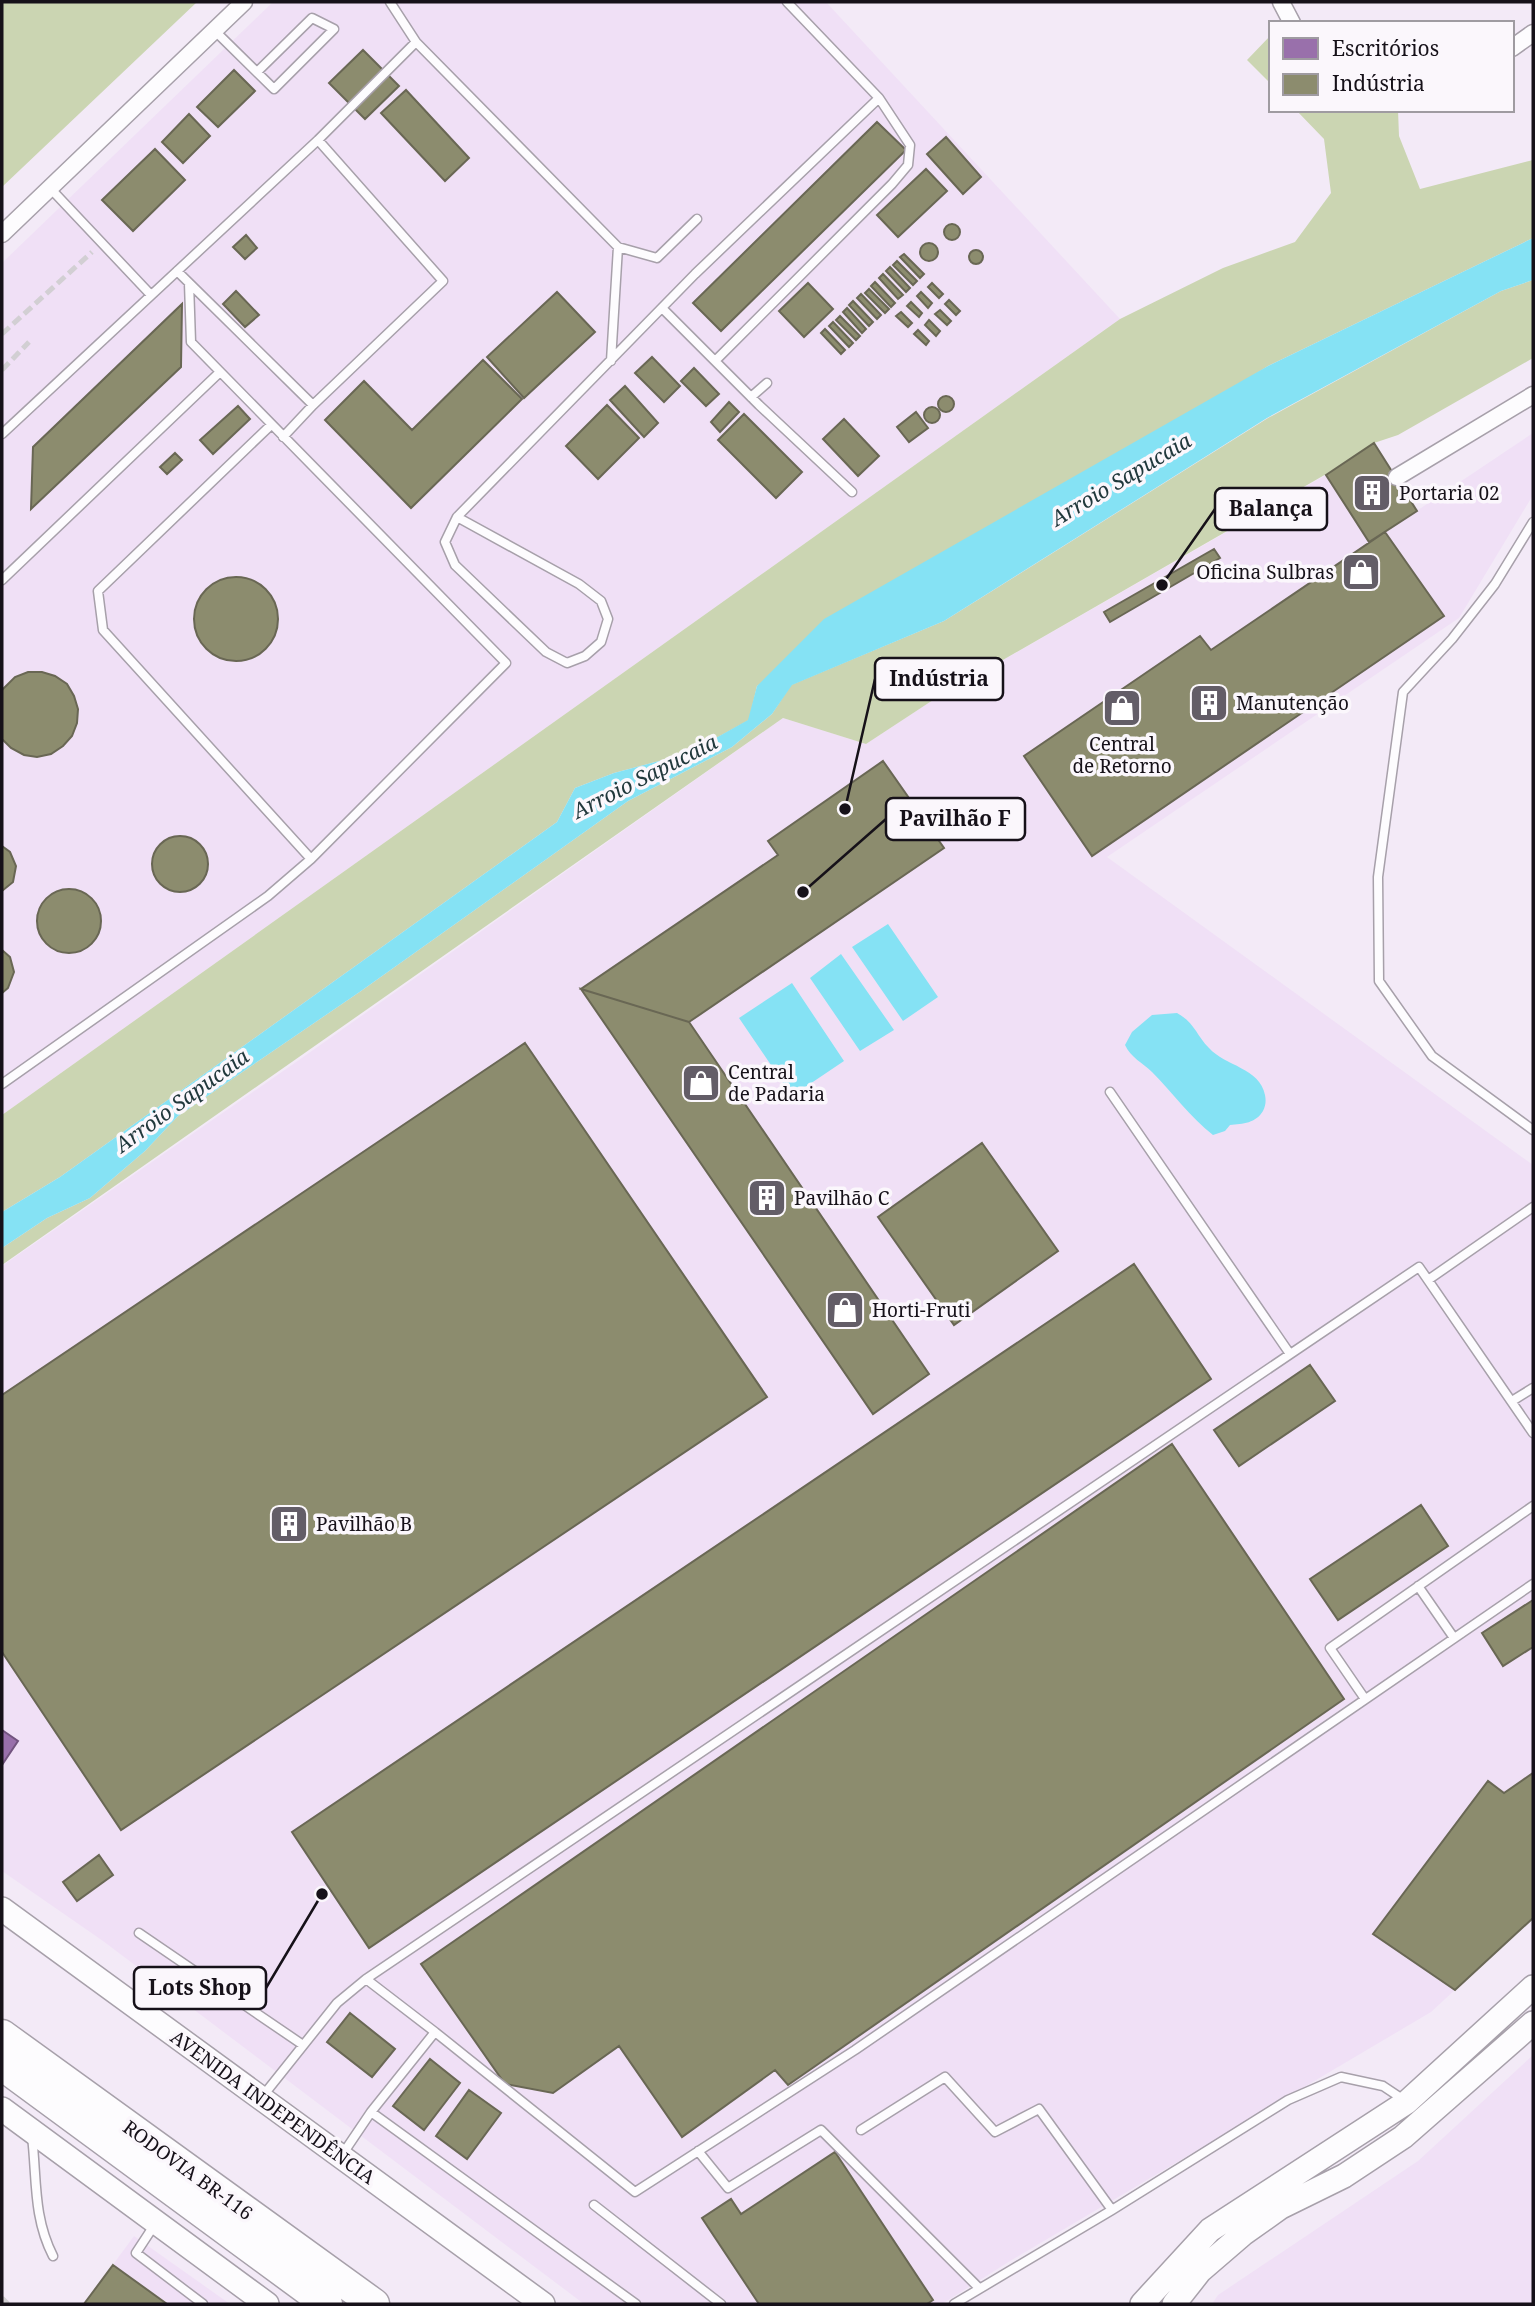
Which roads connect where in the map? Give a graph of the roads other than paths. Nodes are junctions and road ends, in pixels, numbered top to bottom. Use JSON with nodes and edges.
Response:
{"nodes":[{"id":1,"x":244,"y":2,"type":"edge"},
{"id":2,"x":390,"y":2,"type":"edge"},
{"id":3,"x":787,"y":2,"type":"edge"},
{"id":4,"x":1281,"y":2,"type":"edge"},
{"id":5,"x":1291,"y":21,"type":"edge"},
{"id":6,"x":214,"y":30,"type":"junction"},
{"id":7,"x":1533,"y":33,"type":"edge"},
{"id":8,"x":416,"y":42,"type":"junction"},
{"id":9,"x":1514,"y":47,"type":"edge"},
{"id":10,"x":257,"y":72,"type":"junction"},
{"id":11,"x":879,"y":98,"type":"junction"},
{"id":12,"x":318,"y":140,"type":"junction"},
{"id":13,"x":50,"y":188,"type":"junction"},
{"id":14,"x":697,"y":219,"type":"dead end"},
{"id":15,"x":2,"y":234,"type":"edge"},
{"id":16,"x":618,"y":247,"type":"junction"},
{"id":17,"x":177,"y":271,"type":"junction"},
{"id":18,"x":189,"y":283,"type":"junction"},
{"id":19,"x":151,"y":295,"type":"junction"},
{"id":20,"x":662,"y":308,"type":"junction"},
{"id":21,"x":611,"y":361,"type":"junction"},
{"id":22,"x":715,"y":361,"type":"junction"},
{"id":23,"x":220,"y":372,"type":"junction"},
{"id":24,"x":767,"y":383,"type":"dead end"},
{"id":25,"x":1533,"y":395,"type":"edge"},
{"id":26,"x":751,"y":397,"type":"junction"},
{"id":27,"x":313,"y":405,"type":"junction"},
{"id":28,"x":271,"y":425,"type":"junction"},
{"id":29,"x":2,"y":433,"type":"edge"},
{"id":30,"x":283,"y":437,"type":"junction"},
{"id":31,"x":1397,"y":477,"type":"tunnel mouth"},
{"id":32,"x":852,"y":492,"type":"dead end"},
{"id":33,"x":457,"y":517,"type":"junction"},
{"id":34,"x":1533,"y":522,"type":"edge"},
{"id":35,"x":2,"y":580,"type":"edge"},
{"id":36,"x":311,"y":859,"type":"junction"},
{"id":37,"x":2,"y":1084,"type":"edge"},
{"id":38,"x":1110,"y":1092,"type":"dead end"},
{"id":39,"x":1533,"y":1130,"type":"edge"},
{"id":40,"x":1533,"y":1207,"type":"edge"},
{"id":41,"x":1428,"y":1280,"type":"junction"},
{"id":42,"x":1290,"y":1354,"type":"junction"},
{"id":43,"x":1533,"y":1388,"type":"edge"},
{"id":44,"x":1512,"y":1401,"type":"junction"},
{"id":45,"x":1533,"y":1433,"type":"edge"},
{"id":46,"x":1533,"y":1506,"type":"edge"},
{"id":47,"x":1533,"y":1584,"type":"edge"},
{"id":48,"x":1418,"y":1586,"type":"junction"},
{"id":49,"x":1454,"y":1639,"type":"junction"},
{"id":50,"x":1366,"y":1699,"type":"junction"},
{"id":51,"x":2,"y":1909,"type":"edge"},
{"id":52,"x":139,"y":1933,"type":"dead end"},
{"id":53,"x":366,"y":1979,"type":"junction"},
{"id":54,"x":1533,"y":1987,"type":"edge"},
{"id":55,"x":1533,"y":2023,"type":"edge"},
{"id":56,"x":435,"y":2032,"type":"junction"},
{"id":57,"x":2,"y":2035,"type":"edge"},
{"id":58,"x":303,"y":2045,"type":"junction"},
{"id":59,"x":2,"y":2065,"type":"edge"},
{"id":60,"x":261,"y":2098,"type":"junction"},
{"id":61,"x":1407,"y":2102,"type":"junction"},
{"id":62,"x":2,"y":2109,"type":"edge"},
{"id":63,"x":371,"y":2112,"type":"junction"},
{"id":64,"x":1424,"y":2119,"type":"junction"},
{"id":65,"x":861,"y":2130,"type":"dead end"},
{"id":66,"x":31,"y":2132,"type":"junction"},
{"id":67,"x":698,"y":2151,"type":"junction"},
{"id":68,"x":342,"y":2156,"type":"junction"},
{"id":69,"x":594,"y":2206,"type":"dead end"},
{"id":70,"x":1112,"y":2210,"type":"junction"},
{"id":71,"x":157,"y":2222,"type":"junction"},
{"id":72,"x":53,"y":2256,"type":"dead end"},
{"id":73,"x":979,"y":2288,"type":"junction"},
{"id":74,"x":203,"y":2304,"type":"edge"},
{"id":75,"x":267,"y":2304,"type":"edge"},
{"id":76,"x":327,"y":2304,"type":"edge"},
{"id":77,"x":374,"y":2304,"type":"edge"},
{"id":78,"x":543,"y":2304,"type":"edge"},
{"id":79,"x":636,"y":2304,"type":"edge"},
{"id":80,"x":721,"y":2304,"type":"edge"},
{"id":81,"x":954,"y":2304,"type":"edge"},
{"id":82,"x":1142,"y":2304,"type":"edge"},
{"id":83,"x":1174,"y":2304,"type":"edge"}],
"edges":[{"from":1,"to":6,"type":"street"},
{"from":2,"to":8,"type":"lane"},
{"from":3,"to":11,"type":"lane"},
{"from":4,"to":5,"type":"street"},
{"from":6,"to":10,"type":"lane"},
{"from":6,"to":13,"type":"street"},
{"from":7,"to":9,"type":"street"},
{"from":8,"to":12,"type":"lane"},
{"from":8,"to":16,"type":"lane"},
{"from":10,"to":10,"type":"lane"},
{"from":11,"to":20,"type":"lane"},
{"from":11,"to":22,"type":"lane"},
{"from":12,"to":17,"type":"lane"},
{"from":12,"to":27,"type":"lane"},
{"from":13,"to":15,"type":"street"},
{"from":13,"to":19,"type":"lane"},
{"from":14,"to":16,"type":"lane"},
{"from":16,"to":21,"type":"lane"},
{"from":17,"to":18,"type":"lane"},
{"from":17,"to":19,"type":"lane"},
{"from":18,"to":23,"type":"lane"},
{"from":18,"to":27,"type":"lane"},
{"from":19,"to":29,"type":"lane"},
{"from":20,"to":21,"type":"lane"},
{"from":20,"to":22,"type":"lane"},
{"from":21,"to":33,"type":"lane"},
{"from":22,"to":26,"type":"lane"},
{"from":23,"to":28,"type":"lane"},
{"from":23,"to":35,"type":"lane"},
{"from":24,"to":26,"type":"lane"},
{"from":25,"to":31,"type":"street"},
{"from":26,"to":32,"type":"lane"},
{"from":27,"to":30,"type":"lane"},
{"from":28,"to":30,"type":"lane"},
{"from":28,"to":36,"type":"lane"},
{"from":30,"to":36,"type":"lane"},
{"from":33,"to":33,"type":"lane"},
{"from":34,"to":39,"type":"lane"},
{"from":36,"to":37,"type":"lane"},
{"from":38,"to":42,"type":"lane"},
{"from":40,"to":41,"type":"lane"},
{"from":41,"to":42,"type":"lane"},
{"from":41,"to":44,"type":"lane"},
{"from":42,"to":53,"type":"lane"},
{"from":43,"to":44,"type":"lane"},
{"from":44,"to":45,"type":"lane"},
{"from":46,"to":48,"type":"lane"},
{"from":47,"to":49,"type":"lane"},
{"from":48,"to":49,"type":"lane"},
{"from":48,"to":50,"type":"lane"},
{"from":49,"to":50,"type":"lane"},
{"from":50,"to":67,"type":"lane"},
{"from":51,"to":60,"type":"main road","name":"AVENIDA INDEPENDÊNCIA"},
{"from":52,"to":58,"type":"lane"},
{"from":53,"to":56,"type":"lane"},
{"from":53,"to":58,"type":"lane"},
{"from":54,"to":61,"type":"main road"},
{"from":55,"to":64,"type":"main road"},
{"from":56,"to":63,"type":"lane"},
{"from":56,"to":67,"type":"lane"},
{"from":57,"to":77,"type":"highway","name":"RODOVIA BR-116"},
{"from":58,"to":60,"type":"lane"},
{"from":59,"to":76,"type":"highway","name":"RODOVIA BR-116"},
{"from":60,"to":68,"type":"main road","name":"AVENIDA INDEPENDÊNCIA"},
{"from":61,"to":64,"type":"lane"},
{"from":61,"to":70,"type":"lane"},
{"from":61,"to":82,"type":"main road"},
{"from":62,"to":66,"type":"main road"},
{"from":63,"to":68,"type":"lane"},
{"from":63,"to":79,"type":"lane"},
{"from":64,"to":83,"type":"main road"},
{"from":65,"to":70,"type":"lane"},
{"from":66,"to":71,"type":"main road"},
{"from":66,"to":72,"type":"lane"},
{"from":67,"to":73,"type":"lane"},
{"from":68,"to":78,"type":"main road","name":"AVENIDA INDEPENDÊNCIA"},
{"from":69,"to":80,"type":"lane"},
{"from":70,"to":73,"type":"lane"},
{"from":71,"to":74,"type":"lane"},
{"from":71,"to":75,"type":"main road"},
{"from":73,"to":81,"type":"lane"}]}
